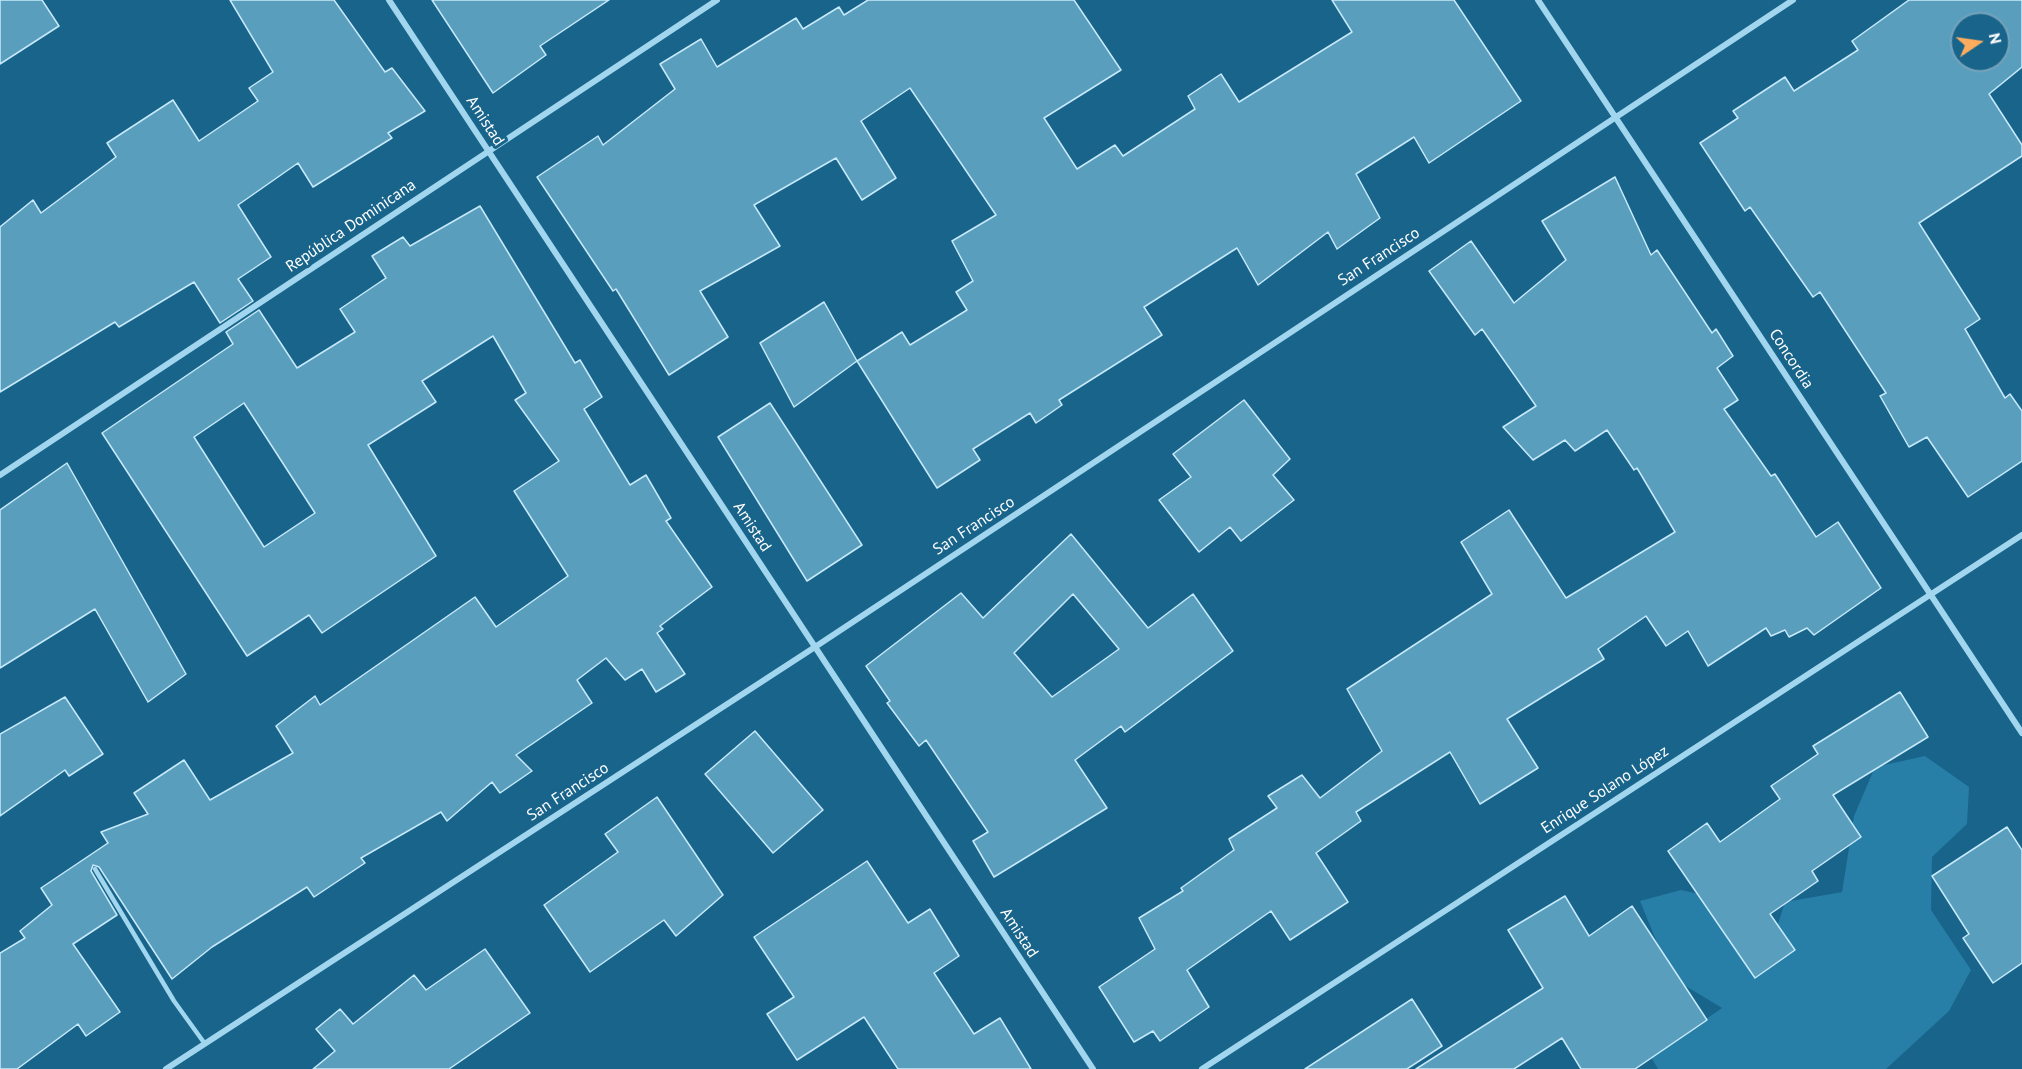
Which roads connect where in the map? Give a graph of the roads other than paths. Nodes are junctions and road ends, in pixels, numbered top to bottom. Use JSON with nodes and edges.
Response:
{"nodes":[{"id":1,"x":389,"y":0,"type":"edge"},
{"id":2,"x":717,"y":0,"type":"edge"},
{"id":3,"x":1538,"y":0,"type":"edge"},
{"id":4,"x":1793,"y":0,"type":"edge"},
{"id":5,"x":1615,"y":117,"type":"junction"},
{"id":6,"x":489,"y":151,"type":"junction"},
{"id":7,"x":0,"y":475,"type":"edge"},
{"id":8,"x":2022,"y":535,"type":"edge"},
{"id":9,"x":1930,"y":594,"type":"junction"},
{"id":10,"x":815,"y":647,"type":"junction"},
{"id":11,"x":2022,"y":733,"type":"edge"},
{"id":12,"x":94,"y":869,"type":"dead end"},
{"id":13,"x":205,"y":1044,"type":"junction"},
{"id":14,"x":166,"y":1069,"type":"edge"},
{"id":15,"x":1093,"y":1069,"type":"edge"},
{"id":16,"x":1202,"y":1069,"type":"edge"}],
"edges":[{"from":1,"to":6,"type":"street","name":"Amistad"},
{"from":2,"to":6,"type":"street","name":"República Dominicana"},
{"from":3,"to":5,"type":"street","name":"Concordia"},
{"from":4,"to":5,"type":"street","name":"San Francisco"},
{"from":5,"to":9,"type":"street","name":"Concordia"},
{"from":5,"to":10,"type":"street","name":"San Francisco"},
{"from":6,"to":7,"type":"street","name":"República Dominicana"},
{"from":6,"to":10,"type":"street","name":"Amistad"},
{"from":8,"to":9,"type":"street","name":"Enrique Solano López"},
{"from":9,"to":11,"type":"street","name":"Concordia"},
{"from":9,"to":16,"type":"street","name":"Enrique Solano López"},
{"from":10,"to":13,"type":"street","name":"San Francisco"},
{"from":10,"to":15,"type":"street","name":"Amistad"},
{"from":12,"to":13,"type":"lane"},
{"from":13,"to":14,"type":"street","name":"San Francisco"}]}
